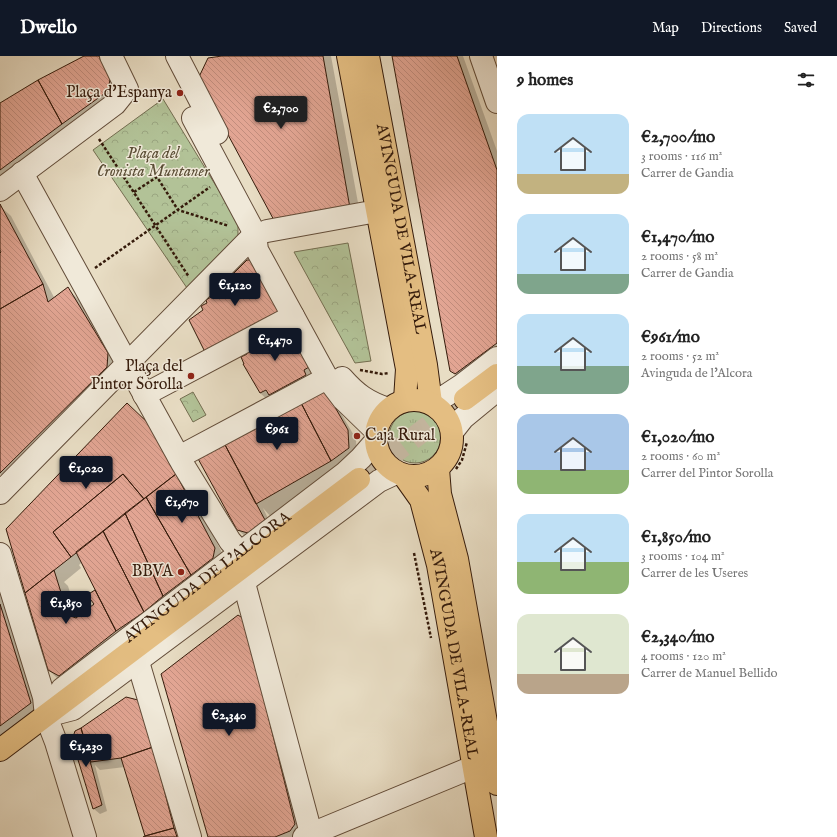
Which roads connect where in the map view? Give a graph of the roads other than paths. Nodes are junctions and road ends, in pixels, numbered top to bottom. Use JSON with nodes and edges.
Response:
{"nodes":[{"id":1,"x":111,"y":56,"type":"edge"},
{"id":2,"x":177,"y":56,"type":"edge"},
{"id":3,"x":348,"y":56,"type":"edge"},
{"id":4,"x":368,"y":56,"type":"edge"},
{"id":5,"x":481,"y":56,"type":"edge"},
{"id":6,"x":497,"y":102,"type":"edge"},
{"id":7,"x":22,"y":173,"type":"junction"},
{"id":8,"x":0,"y":190,"type":"edge"},
{"id":9,"x":377,"y":211,"type":"junction"},
{"id":10,"x":263,"y":236,"type":"junction"},
{"id":11,"x":293,"y":316,"type":"junction"},
{"id":12,"x":497,"y":358,"type":"edge"},
{"id":13,"x":126,"y":364,"type":"junction"},
{"id":14,"x":497,"y":375,"type":"edge"},
{"id":15,"x":332,"y":376,"type":"junction"},
{"id":16,"x":497,"y":390,"type":"edge"},
{"id":17,"x":144,"y":395,"type":"junction"},
{"id":18,"x":432,"y":403,"type":"junction"},
{"id":19,"x":396,"y":404,"type":"junction"},
{"id":20,"x":460,"y":416,"type":"junction"},
{"id":21,"x":375,"y":436,"type":"junction"},
{"id":22,"x":179,"y":457,"type":"junction"},
{"id":23,"x":446,"y":470,"type":"junction"},
{"id":24,"x":400,"y":474,"type":"junction"},
{"id":25,"x":359,"y":479,"type":"tunnel mouth"},
{"id":26,"x":0,"y":493,"type":"edge"},
{"id":27,"x":243,"y":552,"type":"junction"},
{"id":28,"x":0,"y":554,"type":"edge"},
{"id":29,"x":244,"y":583,"type":"junction"},
{"id":30,"x":138,"y":662,"type":"junction"},
{"id":31,"x":46,"y":716,"type":"junction"},
{"id":32,"x":494,"y":748,"type":"edge"},
{"id":33,"x":0,"y":750,"type":"edge"},
{"id":34,"x":473,"y":767,"type":"junction"},
{"id":35,"x":497,"y":784,"type":"edge"},
{"id":36,"x":309,"y":836,"type":"edge"},
{"id":37,"x":85,"y":837,"type":"edge"},
{"id":38,"x":190,"y":837,"type":"edge"},
{"id":39,"x":486,"y":837,"type":"edge"}],
"edges":[{"from":1,"to":7,"type":"street"},
{"from":2,"to":10,"type":"street"},
{"from":3,"to":9,"type":"main road","name":"AVINGUDA DE VILA-REAL"},
{"from":4,"to":18,"type":"main road","name":"AVINGUDA DE VILA-REAL"},
{"from":5,"to":6,"type":"street"},
{"from":7,"to":8,"type":"street"},
{"from":7,"to":13,"type":"street"},
{"from":9,"to":10,"type":"street"},
{"from":9,"to":19,"type":"main road","name":"AVINGUDA DE VILA-REAL"},
{"from":10,"to":11,"type":"street"},
{"from":10,"to":13,"type":"street"},
{"from":10,"to":15,"type":"street"},
{"from":11,"to":15,"type":"street"},
{"from":11,"to":17,"type":"street"},
{"from":12,"to":18,"type":"street"},
{"from":13,"to":17,"type":"street"},
{"from":13,"to":26,"type":"street"},
{"from":14,"to":20,"type":"main road"},
{"from":15,"to":19,"type":"street"},
{"from":15,"to":21,"type":"street"},
{"from":15,"to":22,"type":"street"},
{"from":16,"to":20,"type":"street"},
{"from":17,"to":22,"type":"street"},
{"from":18,"to":19,"type":"main road"},
{"from":18,"to":20,"type":"main road"},
{"from":19,"to":21,"type":"main road"},
{"from":20,"to":23,"type":"main road"},
{"from":21,"to":24,"type":"main road"},
{"from":21,"to":27,"type":"street","name":"AVINGUDA DE L'ALCORA"},
{"from":22,"to":27,"type":"street"},
{"from":23,"to":24,"type":"main road"},
{"from":23,"to":32,"type":"main road","name":"AVINGUDA DE VILA-REAL"},
{"from":24,"to":29,"type":"street","name":"AVINGUDA DE L'ALCORA"},
{"from":24,"to":34,"type":"main road","name":"AVINGUDA DE VILA-REAL"},
{"from":25,"to":31,"type":"main road","name":"AVINGUDA DE L'ALCORA"},
{"from":27,"to":31,"type":"street","name":"AVINGUDA DE L'ALCORA"},
{"from":28,"to":31,"type":"street"},
{"from":29,"to":30,"type":"street","name":"AVINGUDA DE L'ALCORA"},
{"from":29,"to":36,"type":"street"},
{"from":30,"to":31,"type":"street","name":"AVINGUDA DE L'ALCORA"},
{"from":30,"to":38,"type":"street"},
{"from":31,"to":33,"type":"main road","name":"AVINGUDA DE L'ALCORA"},
{"from":31,"to":37,"type":"street"},
{"from":32,"to":35,"type":"main road","name":"AVINGUDA DE VILA-REAL"},
{"from":34,"to":36,"type":"street"},
{"from":34,"to":39,"type":"main road","name":"AVINGUDA DE VILA-REAL"}]}
